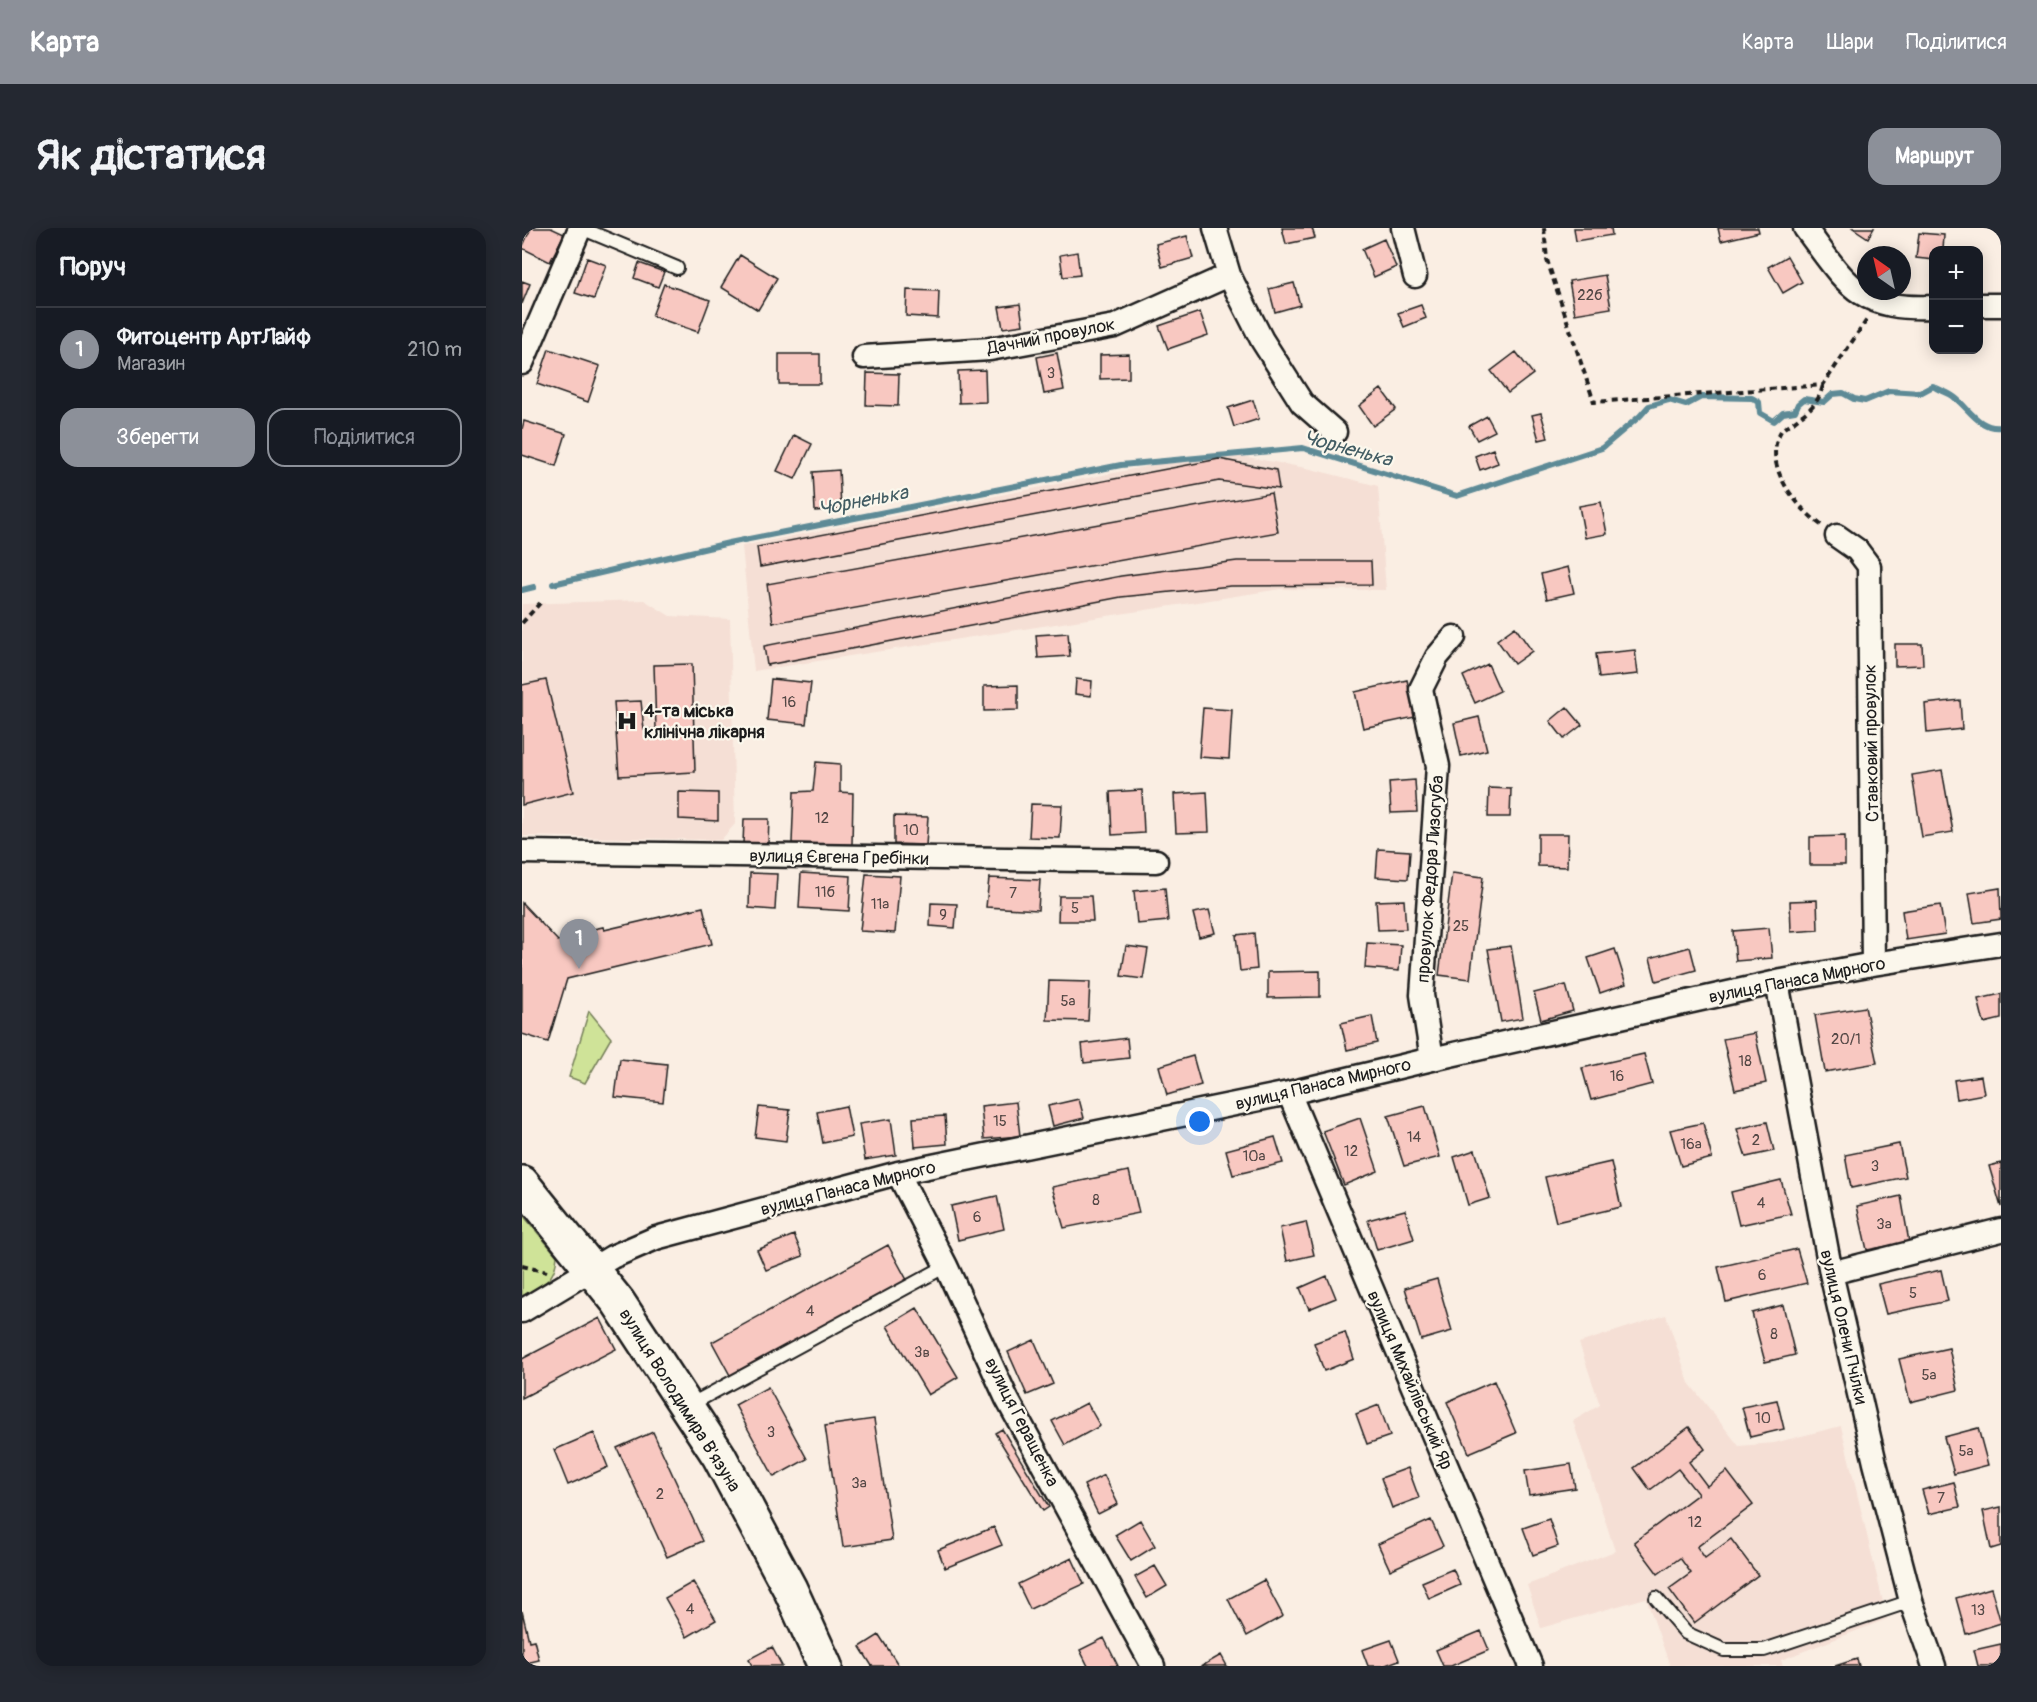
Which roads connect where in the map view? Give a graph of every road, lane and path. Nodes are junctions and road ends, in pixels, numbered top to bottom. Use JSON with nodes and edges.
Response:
{"nodes":[{"id":1,"x":581,"y":228,"type":"edge"},
{"id":2,"x":1215,"y":228,"type":"edge"},
{"id":3,"x":1403,"y":228,"type":"edge"},
{"id":4,"x":1544,"y":228,"type":"edge"},
{"id":5,"x":1805,"y":228,"type":"edge"},
{"id":6,"x":677,"y":268,"type":"dead end"},
{"id":7,"x":1229,"y":275,"type":"junction"},
{"id":8,"x":1415,"y":276,"type":"dead end"},
{"id":9,"x":1879,"y":303,"type":"junction"},
{"id":10,"x":1983,"y":305,"type":"edge"},
{"id":11,"x":2001,"y":305,"type":"edge"},
{"id":12,"x":1929,"y":308,"type":"edge"},
{"id":13,"x":864,"y":357,"type":"dead end"},
{"id":14,"x":522,"y":363,"type":"edge"},
{"id":15,"x":1822,"y":385,"type":"junction"},
{"id":16,"x":1335,"y":432,"type":"dead end"},
{"id":17,"x":1837,"y":536,"type":"joint"},
{"id":18,"x":541,"y":602,"type":"dead end"},
{"id":19,"x":522,"y":623,"type":"edge"},
{"id":20,"x":1454,"y":637,"type":"dead end"},
{"id":21,"x":522,"y":852,"type":"edge"},
{"id":22,"x":1156,"y":861,"type":"dead end"},
{"id":23,"x":2001,"y":944,"type":"edge"},
{"id":24,"x":1873,"y":964,"type":"junction"},
{"id":25,"x":1777,"y":982,"type":"junction"},
{"id":26,"x":1432,"y":1059,"type":"junction"},
{"id":27,"x":1289,"y":1093,"type":"junction"},
{"id":28,"x":898,"y":1173,"type":"junction"},
{"id":29,"x":522,"y":1183,"type":"edge"},
{"id":30,"x":2001,"y":1230,"type":"edge"},
{"id":31,"x":946,"y":1266,"type":"junction"},
{"id":32,"x":591,"y":1269,"type":"junction"},
{"id":33,"x":1831,"y":1273,"type":"junction"},
{"id":34,"x":522,"y":1311,"type":"edge"},
{"id":35,"x":687,"y":1407,"type":"junction"},
{"id":36,"x":1656,"y":1598,"type":"dead end"},
{"id":37,"x":1911,"y":1601,"type":"junction"},
{"id":38,"x":825,"y":1666,"type":"edge"},
{"id":39,"x":1153,"y":1666,"type":"edge"},
{"id":40,"x":1531,"y":1666,"type":"edge"},
{"id":41,"x":1934,"y":1666,"type":"edge"}],
"edges":[{"from":1,"to":6,"type":"lane"},
{"from":1,"to":14,"type":"street"},
{"from":2,"to":7,"type":"street"},
{"from":3,"to":8,"type":"street"},
{"from":4,"to":15,"type":"path"},
{"from":5,"to":9,"type":"street"},
{"from":7,"to":13,"type":"street","name":"Дачний провулок"},
{"from":7,"to":16,"type":"street"},
{"from":9,"to":12,"type":"street"},
{"from":9,"to":15,"type":"path"},
{"from":10,"to":11,"type":"street"},
{"from":15,"to":17,"type":"path"},
{"from":17,"to":24,"type":"street","name":"Ставковий провулок"},
{"from":18,"to":19,"type":"path"},
{"from":20,"to":26,"type":"street","name":"провулок Федора Лизогуба"},
{"from":21,"to":22,"type":"street","name":"вулиця Євгена Гребінки"},
{"from":23,"to":24,"type":"street","name":"вулиця Панаса Мирного"},
{"from":24,"to":25,"type":"street","name":"вулиця Панаса Мирного"},
{"from":25,"to":26,"type":"street","name":"вулиця Панаса Мирного"},
{"from":25,"to":33,"type":"street","name":"вулиця Олени Пчілки"},
{"from":26,"to":27,"type":"street","name":"вулиця Панаса Мирного"},
{"from":27,"to":28,"type":"street","name":"вулиця Панаса Мирного"},
{"from":27,"to":40,"type":"street","name":"вулиця Михайлівський Яр"},
{"from":28,"to":31,"type":"street","name":"вулиця Геращенка"},
{"from":28,"to":32,"type":"street","name":"вулиця Панаса Мирного"},
{"from":29,"to":32,"type":"main road","name":"вулиця Володимира В'язуна"},
{"from":30,"to":33,"type":"street"},
{"from":31,"to":35,"type":"lane"},
{"from":31,"to":39,"type":"street","name":"вулиця Геращенка"},
{"from":32,"to":34,"type":"street","name":"вулиця Панаса Мирного"},
{"from":32,"to":35,"type":"main road","name":"вулиця Володимира В'язуна"},
{"from":33,"to":37,"type":"street","name":"вулиця Олени Пчілки"},
{"from":35,"to":38,"type":"main road","name":"вулиця Володимира В'язуна"},
{"from":36,"to":37,"type":"lane"},
{"from":37,"to":41,"type":"street","name":"вулиця Олени Пчілки"}]}
